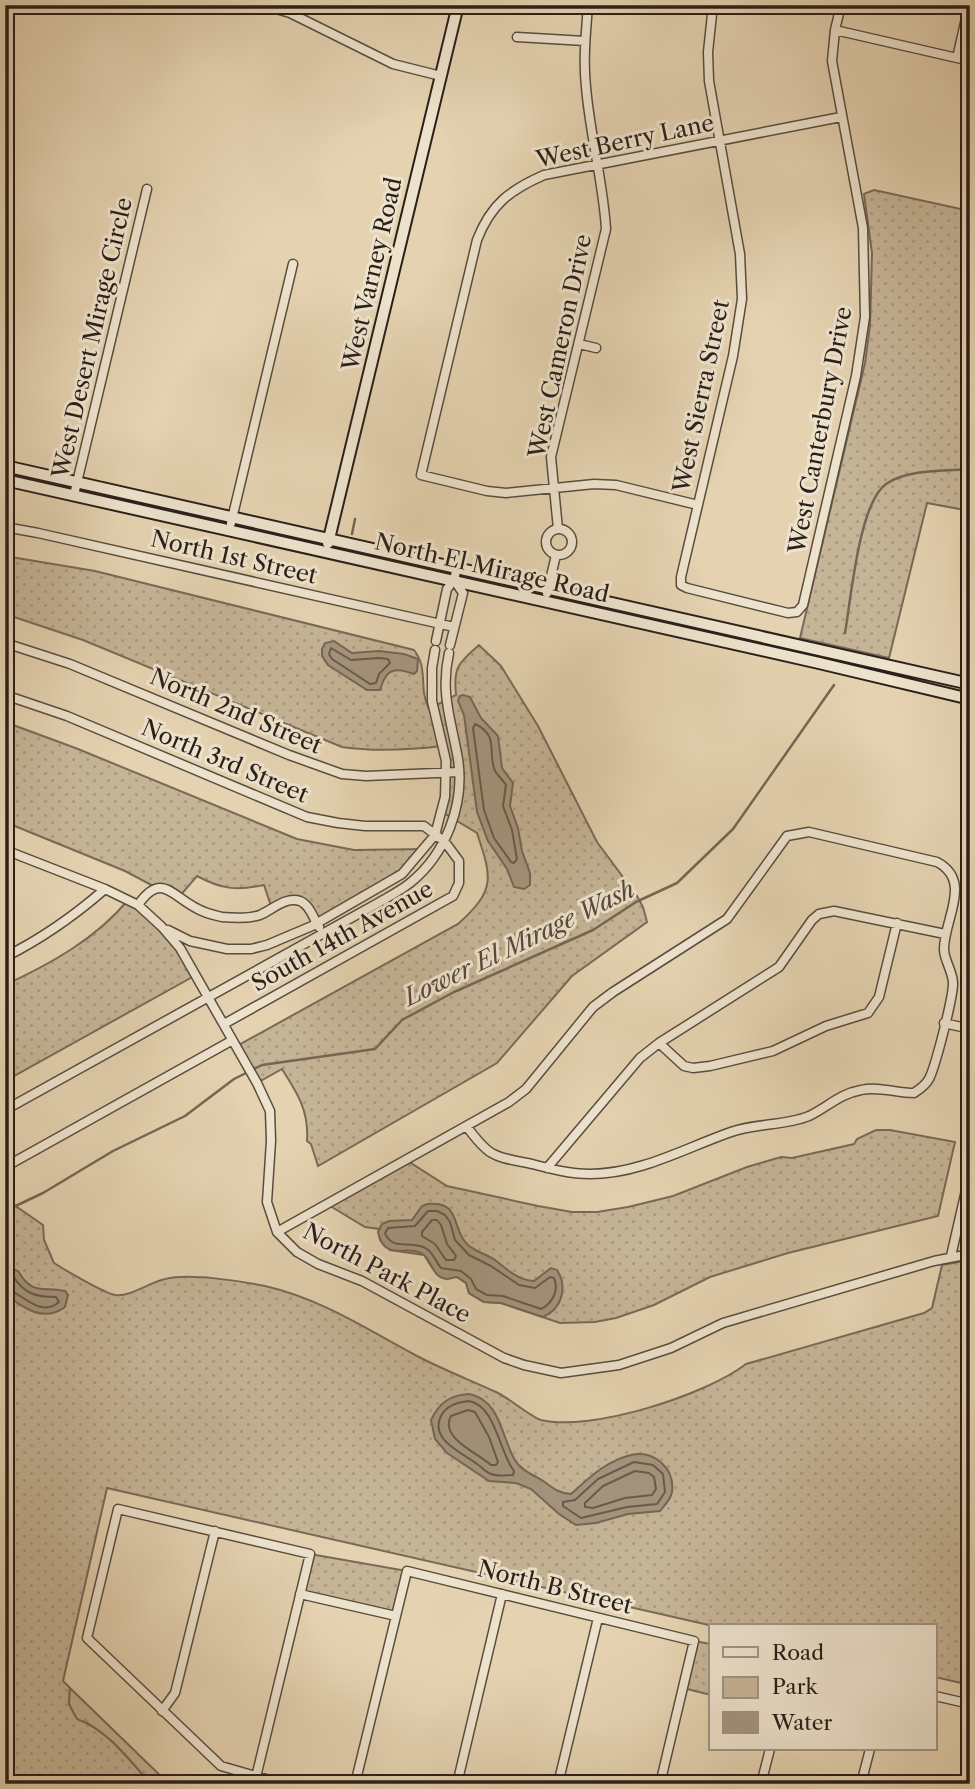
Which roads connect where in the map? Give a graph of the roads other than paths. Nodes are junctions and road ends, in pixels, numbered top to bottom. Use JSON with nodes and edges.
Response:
{"nodes":[{"id":1,"x":225,"y":5,"type":"edge"},
{"id":2,"x":458,"y":5,"type":"edge"},
{"id":3,"x":588,"y":5,"type":"edge"},
{"id":4,"x":713,"y":5,"type":"edge"},
{"id":5,"x":841,"y":5,"type":"edge"},
{"id":6,"x":968,"y":5,"type":"edge"},
{"id":7,"x":835,"y":30,"type":"junction"},
{"id":8,"x":517,"y":37,"type":"dead end"},
{"id":9,"x":585,"y":41,"type":"junction"},
{"id":10,"x":957,"y":58,"type":"junction"},
{"id":11,"x":970,"y":61,"type":"edge"},
{"id":12,"x":441,"y":76,"type":"junction"},
{"id":13,"x":841,"y":117,"type":"junction"},
{"id":14,"x":718,"y":141,"type":"junction"},
{"id":15,"x":597,"y":166,"type":"junction"},
{"id":16,"x":147,"y":190,"type":"dead end"},
{"id":17,"x":293,"y":264,"type":"dead end"},
{"id":18,"x":579,"y":344,"type":"junction"},
{"id":19,"x":596,"y":348,"type":"dead end"},
{"id":20,"x":5,"y":466,"type":"edge"},
{"id":21,"x":5,"y":480,"type":"edge"},
{"id":22,"x":78,"y":482,"type":"junction"},
{"id":23,"x":553,"y":489,"type":"junction"},
{"id":24,"x":74,"y":495,"type":"junction"},
{"id":25,"x":698,"y":505,"type":"junction"},
{"id":26,"x":233,"y":517,"type":"junction"},
{"id":27,"x":5,"y":527,"type":"edge"},
{"id":28,"x":558,"y":529,"type":"junction"},
{"id":29,"x":230,"y":530,"type":"junction"},
{"id":30,"x":330,"y":538,"type":"junction"},
{"id":31,"x":327,"y":551,"type":"junction"},
{"id":32,"x":556,"y":555,"type":"junction"},
{"id":33,"x":457,"y":567,"type":"junction"},
{"id":34,"x":454,"y":580,"type":"junction"},
{"id":35,"x":681,"y":585,"type":"joint"},
{"id":36,"x":548,"y":587,"type":"junction"},
{"id":37,"x":545,"y":601,"type":"junction"},
{"id":38,"x":439,"y":623,"type":"junction"},
{"id":39,"x":454,"y":627,"type":"junction"},
{"id":40,"x":5,"y":643,"type":"edge"},
{"id":41,"x":970,"y":684,"type":"edge"},
{"id":42,"x":5,"y":695,"type":"edge"},
{"id":43,"x":970,"y":699,"type":"edge"},
{"id":44,"x":459,"y":772,"type":"junction"},
{"id":45,"x":447,"y":773,"type":"junction"},
{"id":46,"x":435,"y":835,"type":"junction"},
{"id":47,"x":445,"y":842,"type":"junction"},
{"id":48,"x":5,"y":850,"type":"edge"},
{"id":49,"x":105,"y":889,"type":"junction"},
{"id":50,"x":138,"y":905,"type":"junction"},
{"id":51,"x":316,"y":923,"type":"junction"},
{"id":52,"x":897,"y":923,"type":"junction"},
{"id":53,"x":162,"y":927,"type":"junction"},
{"id":54,"x":323,"y":933,"type":"junction"},
{"id":55,"x":945,"y":934,"type":"junction"},
{"id":56,"x":5,"y":957,"type":"edge"},
{"id":57,"x":208,"y":996,"type":"junction"},
{"id":58,"x":944,"y":1023,"type":"junction"},
{"id":59,"x":224,"y":1024,"type":"junction"},
{"id":60,"x":970,"y":1029,"type":"edge"},
{"id":61,"x":232,"y":1041,"type":"junction"},
{"id":62,"x":659,"y":1043,"type":"junction"},
{"id":63,"x":5,"y":1110,"type":"edge"},
{"id":64,"x":467,"y":1127,"type":"junction"},
{"id":65,"x":5,"y":1167,"type":"edge"},
{"id":66,"x":547,"y":1168,"type":"junction"},
{"id":67,"x":970,"y":1173,"type":"edge"},
{"id":68,"x":277,"y":1232,"type":"junction"},
{"id":69,"x":970,"y":1254,"type":"edge"},
{"id":70,"x":951,"y":1256,"type":"junction"},
{"id":71,"x":215,"y":1531,"type":"junction"},
{"id":72,"x":300,"y":1594,"type":"junction"},
{"id":73,"x":502,"y":1594,"type":"junction"},
{"id":74,"x":396,"y":1616,"type":"junction"},
{"id":75,"x":598,"y":1618,"type":"junction"},
{"id":76,"x":936,"y":1696,"type":"edge"},
{"id":77,"x":970,"y":1704,"type":"edge"},
{"id":78,"x":162,"y":1711,"type":"junction"},
{"id":79,"x":769,"y":1750,"type":"edge"},
{"id":80,"x":870,"y":1750,"type":"edge"},
{"id":81,"x":970,"y":1758,"type":"edge"},
{"id":82,"x":256,"y":1777,"type":"junction"},
{"id":83,"x":283,"y":1784,"type":"edge"},
{"id":84,"x":355,"y":1784,"type":"edge"},
{"id":85,"x":457,"y":1784,"type":"edge"},
{"id":86,"x":558,"y":1784,"type":"edge"},
{"id":87,"x":660,"y":1784,"type":"edge"},
{"id":88,"x":761,"y":1784,"type":"edge"},
{"id":89,"x":861,"y":1784,"type":"edge"},
{"id":90,"x":964,"y":1784,"type":"edge"}],
"edges":[{"from":1,"to":12,"type":"street"},
{"from":2,"to":12,"type":"main road","name":"West Varney Road"},
{"from":3,"to":9,"type":"street","name":"West Cameron Drive"},
{"from":4,"to":14,"type":"street","name":"West Sierra Street"},
{"from":5,"to":7,"type":"street","name":"West Canterbury Drive"},
{"from":6,"to":10,"type":"street"},
{"from":7,"to":10,"type":"street"},
{"from":7,"to":13,"type":"street","name":"West Canterbury Drive"},
{"from":8,"to":9,"type":"street"},
{"from":9,"to":15,"type":"street","name":"West Cameron Drive"},
{"from":10,"to":11,"type":"street"},
{"from":12,"to":30,"type":"main road","name":"West Varney Road"},
{"from":13,"to":14,"type":"street","name":"West Berry Lane"},
{"from":13,"to":35,"type":"street","name":"West Canterbury Drive"},
{"from":14,"to":15,"type":"street","name":"West Berry Lane"},
{"from":14,"to":25,"type":"street","name":"West Sierra Street"},
{"from":15,"to":18,"type":"street","name":"West Cameron Drive"},
{"from":15,"to":23,"type":"street","name":"West Berry Lane"},
{"from":16,"to":22,"type":"street","name":"West Desert Mirage Circle"},
{"from":17,"to":26,"type":"street"},
{"from":18,"to":19,"type":"street"},
{"from":18,"to":23,"type":"street","name":"West Cameron Drive"},
{"from":20,"to":22,"type":"main road","name":"North El Mirage Road"},
{"from":21,"to":24,"type":"main road","name":"North El Mirage Road"},
{"from":22,"to":24,"type":"street","name":"West Desert Mirage Circle"},
{"from":22,"to":26,"type":"main road","name":"North El Mirage Road"},
{"from":23,"to":25,"type":"street"},
{"from":23,"to":28,"type":"street","name":"West Cameron Drive"},
{"from":24,"to":29,"type":"main road","name":"North El Mirage Road"},
{"from":25,"to":35,"type":"street","name":"West Sierra Street"},
{"from":26,"to":29,"type":"street"},
{"from":26,"to":30,"type":"main road","name":"North El Mirage Road"},
{"from":27,"to":38,"type":"street","name":"North 1st Street"},
{"from":28,"to":32,"type":"street","name":"West Cameron Drive"},
{"from":28,"to":32,"type":"street","name":"West Cameron Drive"},
{"from":29,"to":31,"type":"main road","name":"North El Mirage Road"},
{"from":30,"to":31,"type":"main road","name":"West Varney Road"},
{"from":30,"to":33,"type":"main road","name":"North El Mirage Road"},
{"from":31,"to":34,"type":"main road","name":"North El Mirage Road"},
{"from":32,"to":36,"type":"street","name":"West Cameron Drive"},
{"from":33,"to":34,"type":"street"},
{"from":33,"to":36,"type":"main road","name":"North El Mirage Road"},
{"from":34,"to":37,"type":"main road","name":"North El Mirage Road"},
{"from":34,"to":38,"type":"street"},
{"from":34,"to":39,"type":"street"},
{"from":36,"to":37,"type":"street","name":"West Cameron Drive"},
{"from":36,"to":41,"type":"main road","name":"North El Mirage Road"},
{"from":37,"to":43,"type":"main road","name":"North El Mirage Road"},
{"from":38,"to":39,"type":"street","name":"North 1st Street"},
{"from":38,"to":45,"type":"street"},
{"from":39,"to":44,"type":"street"},
{"from":40,"to":45,"type":"street","name":"North 2nd Street"},
{"from":42,"to":46,"type":"street","name":"North 3rd Street"},
{"from":44,"to":45,"type":"street","name":"North 2nd Street"},
{"from":44,"to":47,"type":"street"},
{"from":45,"to":46,"type":"street"},
{"from":46,"to":47,"type":"street"},
{"from":46,"to":51,"type":"street"},
{"from":47,"to":54,"type":"street"},
{"from":47,"to":59,"type":"street","name":"South 14th Avenue"},
{"from":48,"to":49,"type":"street","name":"North Park Place"},
{"from":49,"to":50,"type":"street","name":"North Park Place"},
{"from":49,"to":56,"type":"street"},
{"from":50,"to":51,"type":"street"},
{"from":50,"to":53,"type":"street","name":"North Park Place"},
{"from":51,"to":53,"type":"street"},
{"from":51,"to":54,"type":"street"},
{"from":52,"to":55,"type":"street"},
{"from":52,"to":62,"type":"street"},
{"from":52,"to":62,"type":"street"},
{"from":53,"to":57,"type":"street","name":"North Park Place"},
{"from":54,"to":57,"type":"street"},
{"from":55,"to":58,"type":"street"},
{"from":55,"to":64,"type":"street"},
{"from":57,"to":59,"type":"street","name":"North Park Place"},
{"from":57,"to":63,"type":"street"},
{"from":58,"to":60,"type":"street"},
{"from":58,"to":66,"type":"street"},
{"from":59,"to":61,"type":"street","name":"North Park Place"},
{"from":61,"to":65,"type":"street"},
{"from":61,"to":68,"type":"street","name":"North Park Place"},
{"from":62,"to":66,"type":"street"},
{"from":64,"to":66,"type":"street"},
{"from":64,"to":68,"type":"street"},
{"from":67,"to":70,"type":"street"},
{"from":68,"to":70,"type":"street","name":"North Park Place"},
{"from":69,"to":70,"type":"street","name":"North Park Place"},
{"from":71,"to":72,"type":"street"},
{"from":71,"to":78,"type":"street"},
{"from":71,"to":78,"type":"street"},
{"from":72,"to":74,"type":"street"},
{"from":72,"to":82,"type":"street"},
{"from":73,"to":74,"type":"street","name":"North B Street"},
{"from":73,"to":75,"type":"street","name":"North B Street"},
{"from":73,"to":85,"type":"street"},
{"from":74,"to":84,"type":"street"},
{"from":75,"to":86,"type":"street"},
{"from":75,"to":87,"type":"street","name":"North B Street"},
{"from":76,"to":77,"type":"street"},
{"from":78,"to":82,"type":"street"},
{"from":79,"to":88,"type":"street"},
{"from":80,"to":89,"type":"street"},
{"from":81,"to":90,"type":"street"},
{"from":82,"to":83,"type":"street"}]}
